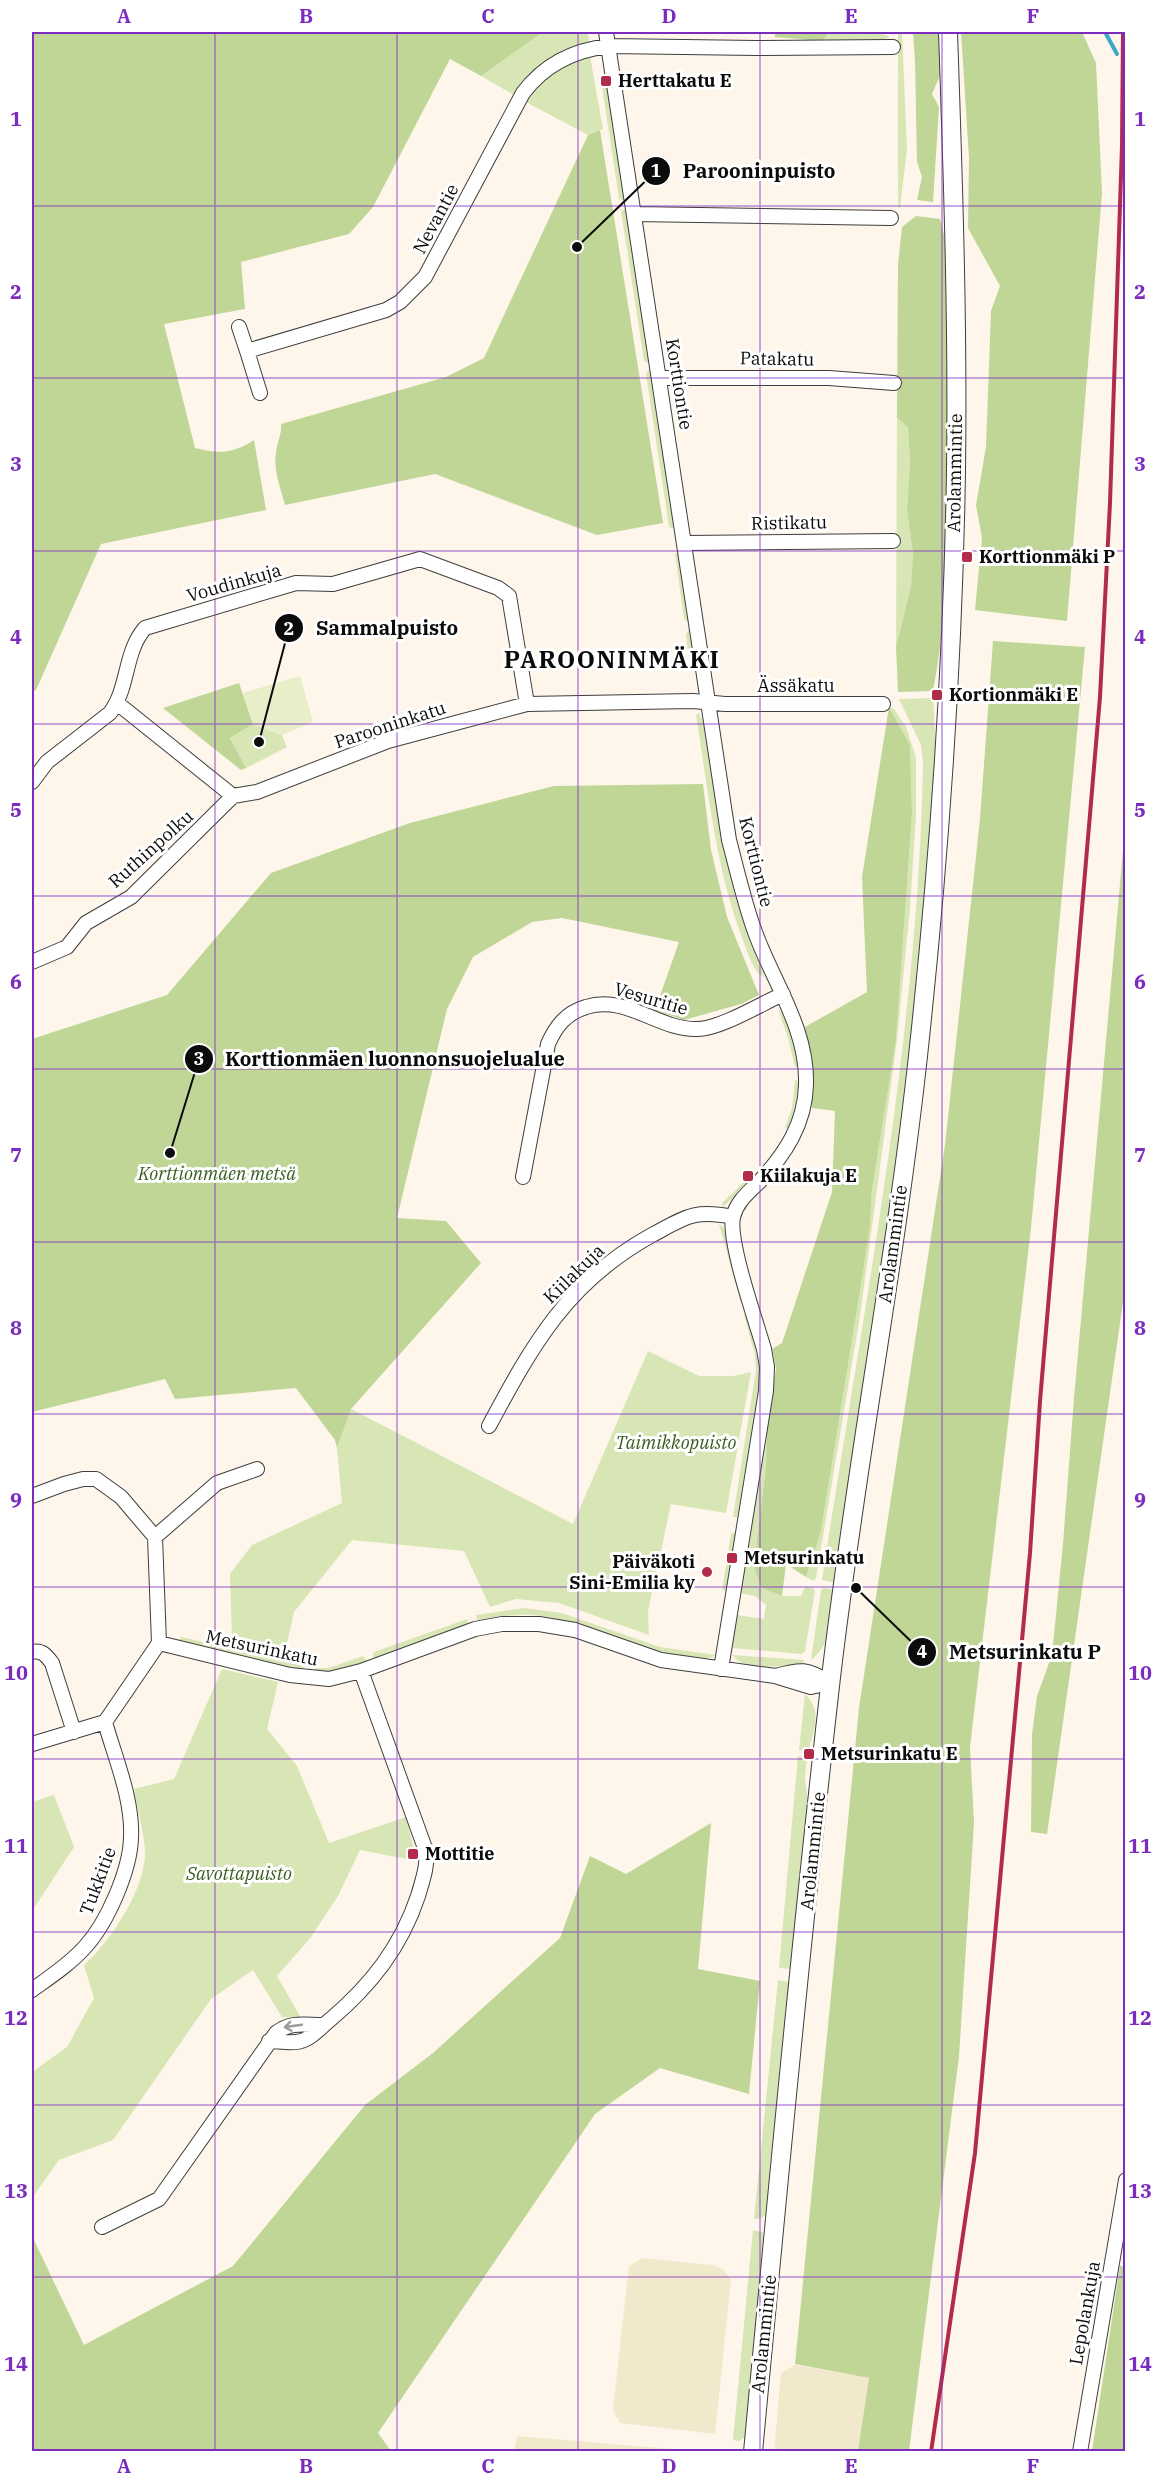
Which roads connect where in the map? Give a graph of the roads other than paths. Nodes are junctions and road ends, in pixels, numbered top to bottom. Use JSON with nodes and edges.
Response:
{"nodes":[{"id":1,"x":948,"y":32,"type":"edge"},
{"id":2,"x":607,"y":39,"type":"edge"},
{"id":3,"x":893,"y":47,"type":"dead end"},
{"id":4,"x":634,"y":214,"type":"junction"},
{"id":5,"x":891,"y":218,"type":"dead end"},
{"id":6,"x":239,"y":327,"type":"dead end"},
{"id":7,"x":247,"y":351,"type":"junction"},
{"id":8,"x":659,"y":378,"type":"junction"},
{"id":9,"x":894,"y":383,"type":"dead end"},
{"id":10,"x":260,"y":393,"type":"dead end"},
{"id":11,"x":893,"y":541,"type":"dead end"},
{"id":12,"x":685,"y":543,"type":"junction"},
{"id":13,"x":117,"y":703,"type":"junction"},
{"id":14,"x":527,"y":704,"type":"junction"},
{"id":15,"x":709,"y":704,"type":"junction"},
{"id":16,"x":883,"y":704,"type":"dead end"},
{"id":17,"x":32,"y":782,"type":"edge"},
{"id":18,"x":233,"y":796,"type":"junction"},
{"id":19,"x":32,"y":962,"type":"edge"},
{"id":20,"x":783,"y":994,"type":"junction"},
{"id":21,"x":523,"y":1177,"type":"dead end"},
{"id":22,"x":733,"y":1217,"type":"junction"},
{"id":23,"x":489,"y":1426,"type":"dead end"},
{"id":24,"x":258,"y":1469,"type":"dead end"},
{"id":25,"x":32,"y":1496,"type":"edge"},
{"id":26,"x":155,"y":1537,"type":"junction"},
{"id":27,"x":159,"y":1644,"type":"junction"},
{"id":28,"x":32,"y":1652,"type":"edge"},
{"id":29,"x":721,"y":1669,"type":"junction"},
{"id":30,"x":361,"y":1671,"type":"junction"},
{"id":31,"x":830,"y":1683,"type":"junction"},
{"id":32,"x":105,"y":1722,"type":"junction"},
{"id":33,"x":74,"y":1732,"type":"junction"},
{"id":34,"x":32,"y":1744,"type":"edge"},
{"id":35,"x":32,"y":1990,"type":"edge"},
{"id":36,"x":1125,"y":2180,"type":"edge"},
{"id":37,"x":102,"y":2227,"type":"dead end"},
{"id":38,"x":753,"y":2451,"type":"edge"},
{"id":39,"x":1080,"y":2451,"type":"edge"}],
"edges":[{"from":1,"to":31,"type":"street","name":"Arolammintie"},
{"from":2,"to":3,"type":"street","name":"Nevantie"},
{"from":2,"to":4,"type":"street","name":"Korttiontie"},
{"from":2,"to":7,"type":"street","name":"Nevantie"},
{"from":4,"to":5,"type":"street"},
{"from":4,"to":8,"type":"street","name":"Korttiontie"},
{"from":6,"to":7,"type":"street"},
{"from":7,"to":10,"type":"street"},
{"from":8,"to":9,"type":"street","name":"Patakatu"},
{"from":8,"to":12,"type":"street","name":"Korttiontie"},
{"from":11,"to":12,"type":"street","name":"Ristikatu"},
{"from":12,"to":15,"type":"street","name":"Korttiontie"},
{"from":13,"to":14,"type":"street","name":"Voudinkuja"},
{"from":13,"to":17,"type":"street"},
{"from":13,"to":18,"type":"street"},
{"from":14,"to":15,"type":"street","name":"Parooninkatu"},
{"from":14,"to":18,"type":"street","name":"Parooninkatu"},
{"from":15,"to":16,"type":"street","name":"Ässäkatu"},
{"from":15,"to":20,"type":"street","name":"Korttiontie"},
{"from":18,"to":19,"type":"street","name":"Ruthinpolku"},
{"from":20,"to":21,"type":"street","name":"Vesuritie"},
{"from":20,"to":22,"type":"street","name":"Korttiontie"},
{"from":22,"to":23,"type":"street","name":"Kiilakuja"},
{"from":22,"to":29,"type":"street"},
{"from":24,"to":26,"type":"street"},
{"from":25,"to":26,"type":"street"},
{"from":26,"to":27,"type":"street"},
{"from":27,"to":30,"type":"street","name":"Metsurinkatu"},
{"from":27,"to":32,"type":"street"},
{"from":28,"to":33,"type":"street"},
{"from":29,"to":30,"type":"street","name":"Metsurinkatu"},
{"from":29,"to":31,"type":"street","name":"Metsurinkatu"},
{"from":30,"to":37,"type":"street"},
{"from":31,"to":38,"type":"street","name":"Arolammintie"},
{"from":32,"to":33,"type":"street"},
{"from":32,"to":35,"type":"street","name":"Tukkitie"},
{"from":33,"to":34,"type":"street"},
{"from":36,"to":39,"type":"street","name":"Lepolankuja"}]}
